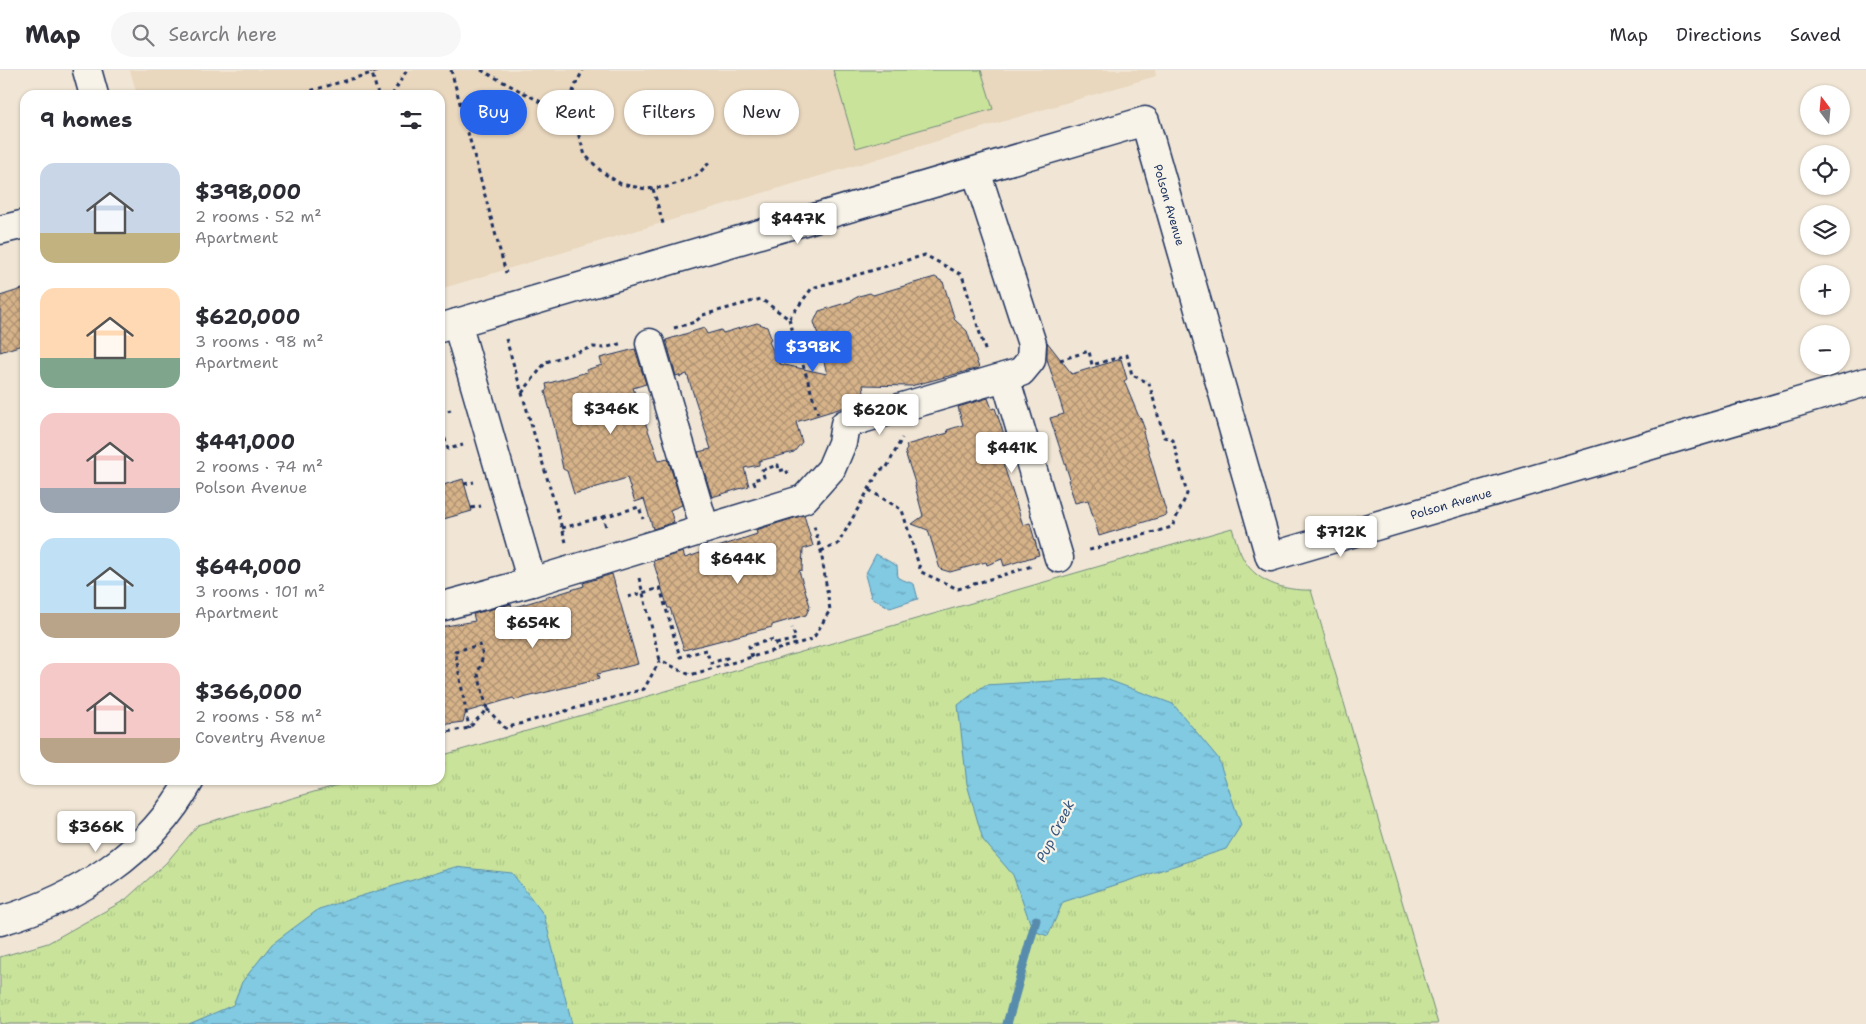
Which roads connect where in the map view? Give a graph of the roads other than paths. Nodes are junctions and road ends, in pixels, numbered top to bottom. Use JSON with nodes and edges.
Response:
{"nodes":[{"id":1,"x":87,"y":70,"type":"edge"},
{"id":2,"x":93,"y":90,"type":"edge"},
{"id":3,"x":976,"y":171,"type":"junction"},
{"id":4,"x":20,"y":225,"type":"edge"},
{"id":5,"x":0,"y":230,"type":"edge"},
{"id":6,"x":448,"y":325,"type":"edge"},
{"id":7,"x":650,"y":338,"type":"road end"},
{"id":8,"x":1005,"y":377,"type":"junction"},
{"id":9,"x":1866,"y":382,"type":"edge"},
{"id":10,"x":705,"y":529,"type":"junction"},
{"id":11,"x":1060,"y":558,"type":"road end"},
{"id":12,"x":532,"y":582,"type":"junction"},
{"id":13,"x":445,"y":606,"type":"edge"},
{"id":14,"x":187,"y":785,"type":"edge"},
{"id":15,"x":0,"y":921,"type":"edge"}],
"edges":[{"from":1,"to":2,"type":"street"},
{"from":3,"to":6,"type":"street"},
{"from":3,"to":8,"type":"street"},
{"from":3,"to":9,"type":"street","name":"Polson Avenue"},
{"from":4,"to":5,"type":"street"},
{"from":6,"to":12,"type":"street"},
{"from":7,"to":10,"type":"street"},
{"from":8,"to":10,"type":"street"},
{"from":8,"to":11,"type":"street"},
{"from":10,"to":12,"type":"street"},
{"from":12,"to":13,"type":"street"},
{"from":14,"to":15,"type":"street"}]}
